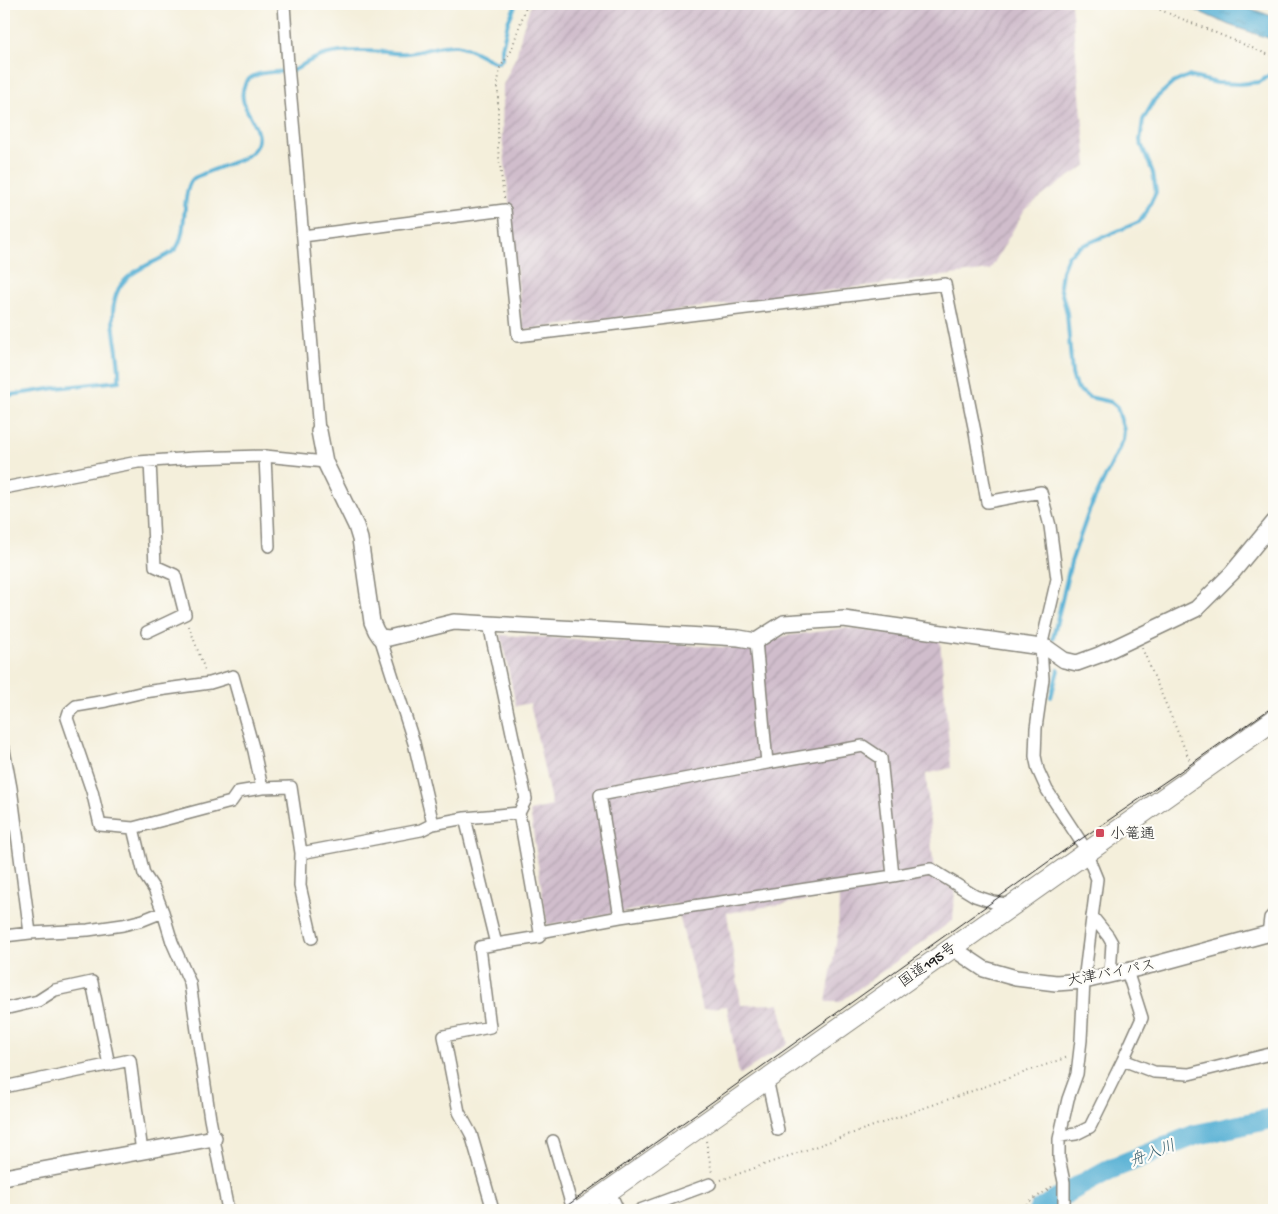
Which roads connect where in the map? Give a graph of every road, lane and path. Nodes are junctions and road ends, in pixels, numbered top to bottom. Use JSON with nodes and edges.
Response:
{"nodes":[{"id":1,"x":284,"y":4,"type":"edge"},
{"id":2,"x":526,"y":4,"type":"edge"},
{"id":3,"x":1146,"y":4,"type":"edge"},
{"id":4,"x":1274,"y":57,"type":"edge"},
{"id":5,"x":505,"y":210,"type":"junction"},
{"id":6,"x":303,"y":236,"type":"junction"},
{"id":7,"x":318,"y":431,"type":"joint"},
{"id":8,"x":265,"y":456,"type":"junction"},
{"id":9,"x":150,"y":461,"type":"junction"},
{"id":10,"x":325,"y":462,"type":"junction"},
{"id":11,"x":4,"y":488,"type":"edge"},
{"id":12,"x":1274,"y":522,"type":"edge"},
{"id":13,"x":269,"y":546,"type":"dead end"},
{"id":14,"x":185,"y":614,"type":"junction"},
{"id":15,"x":489,"y":624,"type":"junction"},
{"id":16,"x":147,"y":632,"type":"dead end"},
{"id":17,"x":380,"y":637,"type":"junction"},
{"id":18,"x":1137,"y":637,"type":"junction"},
{"id":19,"x":756,"y":641,"type":"junction"},
{"id":20,"x":1041,"y":647,"type":"junction"},
{"id":21,"x":210,"y":683,"type":"junction"},
{"id":22,"x":1274,"y":720,"type":"edge"},
{"id":23,"x":4,"y":752,"type":"edge"},
{"id":24,"x":767,"y":763,"type":"junction"},
{"id":25,"x":1196,"y":775,"type":"junction"},
{"id":26,"x":262,"y":788,"type":"junction"},
{"id":27,"x":519,"y":813,"type":"junction"},
{"id":28,"x":465,"y":818,"type":"junction"},
{"id":29,"x":433,"y":824,"type":"junction"},
{"id":30,"x":133,"y":828,"type":"junction"},
{"id":31,"x":1087,"y":852,"type":"junction"},
{"id":32,"x":301,"y":853,"type":"junction"},
{"id":33,"x":893,"y":876,"type":"junction"},
{"id":34,"x":1012,"y":905,"type":"junction"},
{"id":35,"x":163,"y":912,"type":"junction"},
{"id":36,"x":1274,"y":914,"type":"edge"},
{"id":37,"x":1092,"y":916,"type":"junction"},
{"id":38,"x":620,"y":917,"type":"junction"},
{"id":39,"x":540,"y":932,"type":"junction"},
{"id":40,"x":30,"y":933,"type":"junction"},
{"id":41,"x":1271,"y":933,"type":"edge"},
{"id":42,"x":4,"y":936,"type":"edge"},
{"id":43,"x":312,"y":938,"type":"dead end"},
{"id":44,"x":496,"y":944,"type":"junction"},
{"id":45,"x":951,"y":947,"type":"junction"},
{"id":46,"x":1127,"y":971,"type":"junction"},
{"id":47,"x":1110,"y":975,"type":"junction"},
{"id":48,"x":1084,"y":981,"type":"junction"},
{"id":49,"x":4,"y":1009,"type":"edge"},
{"id":50,"x":1080,"y":1053,"type":"junction"},
{"id":51,"x":1274,"y":1053,"type":"edge"},
{"id":52,"x":1123,"y":1060,"type":"junction"},
{"id":53,"x":109,"y":1064,"type":"junction"},
{"id":54,"x":767,"y":1078,"type":"junction"},
{"id":55,"x":4,"y":1087,"type":"edge"},
{"id":56,"x":702,"y":1124,"type":"junction"},
{"id":57,"x":778,"y":1130,"type":"dead end"},
{"id":58,"x":1060,"y":1136,"type":"junction"},
{"id":59,"x":214,"y":1138,"type":"junction"},
{"id":60,"x":553,"y":1141,"type":"dead end"},
{"id":61,"x":142,"y":1152,"type":"junction"},
{"id":62,"x":4,"y":1177,"type":"edge"},
{"id":63,"x":1063,"y":1180,"type":"junction"},
{"id":64,"x":712,"y":1184,"type":"junction"},
{"id":65,"x":610,"y":1190,"type":"junction"},
{"id":66,"x":1064,"y":1209,"type":"edge"},
{"id":67,"x":228,"y":1210,"type":"edge"},
{"id":68,"x":493,"y":1210,"type":"edge"},
{"id":69,"x":574,"y":1210,"type":"edge"},
{"id":70,"x":582,"y":1210,"type":"edge"},
{"id":71,"x":618,"y":1210,"type":"edge"},
{"id":72,"x":640,"y":1210,"type":"edge"},
{"id":73,"x":1018,"y":1210,"type":"edge"}],
"edges":[{"from":1,"to":6,"type":"street"},
{"from":2,"to":5,"type":"path"},
{"from":3,"to":4,"type":"path"},
{"from":5,"to":6,"type":"street"},
{"from":5,"to":20,"type":"street"},
{"from":6,"to":7,"type":"street"},
{"from":7,"to":10,"type":"street"},
{"from":8,"to":9,"type":"street"},
{"from":8,"to":10,"type":"street"},
{"from":8,"to":13,"type":"street"},
{"from":9,"to":11,"type":"street"},
{"from":9,"to":14,"type":"street"},
{"from":10,"to":17,"type":"street"},
{"from":12,"to":18,"type":"street"},
{"from":14,"to":16,"type":"street"},
{"from":14,"to":21,"type":"path"},
{"from":15,"to":17,"type":"street"},
{"from":15,"to":19,"type":"street"},
{"from":15,"to":27,"type":"street"},
{"from":17,"to":29,"type":"street"},
{"from":18,"to":20,"type":"street"},
{"from":18,"to":25,"type":"path"},
{"from":19,"to":20,"type":"street"},
{"from":19,"to":24,"type":"street"},
{"from":20,"to":31,"type":"street"},
{"from":21,"to":26,"type":"street"},
{"from":21,"to":30,"type":"street"},
{"from":22,"to":25,"type":"highway","name":"国道195号"},
{"from":23,"to":40,"type":"street"},
{"from":24,"to":33,"type":"street"},
{"from":24,"to":38,"type":"street"},
{"from":25,"to":31,"type":"highway","name":"国道195号"},
{"from":26,"to":30,"type":"street"},
{"from":26,"to":32,"type":"street"},
{"from":27,"to":28,"type":"street"},
{"from":27,"to":39,"type":"street"},
{"from":28,"to":29,"type":"street"},
{"from":28,"to":44,"type":"street"},
{"from":29,"to":32,"type":"street"},
{"from":30,"to":35,"type":"street"},
{"from":31,"to":34,"type":"highway","name":"国道195号"},
{"from":31,"to":37,"type":"street"},
{"from":32,"to":43,"type":"street"},
{"from":33,"to":34,"type":"street"},
{"from":33,"to":38,"type":"street"},
{"from":34,"to":45,"type":"highway","name":"国道195号"},
{"from":35,"to":40,"type":"street"},
{"from":35,"to":59,"type":"street"},
{"from":36,"to":41,"type":"street"},
{"from":37,"to":47,"type":"street"},
{"from":37,"to":48,"type":"street"},
{"from":38,"to":39,"type":"street"},
{"from":39,"to":44,"type":"street"},
{"from":40,"to":42,"type":"street"},
{"from":41,"to":46,"type":"street","name":"大津バイパス"},
{"from":44,"to":68,"type":"street"},
{"from":45,"to":48,"type":"street","name":"大津バイパス"},
{"from":45,"to":54,"type":"highway","name":"国道195号"},
{"from":46,"to":47,"type":"street","name":"大津バイパス"},
{"from":46,"to":52,"type":"street"},
{"from":47,"to":48,"type":"street","name":"大津バイパス"},
{"from":48,"to":50,"type":"street"},
{"from":49,"to":53,"type":"street"},
{"from":50,"to":58,"type":"street"},
{"from":50,"to":64,"type":"path"},
{"from":51,"to":52,"type":"street"},
{"from":52,"to":58,"type":"street"},
{"from":53,"to":55,"type":"street"},
{"from":53,"to":61,"type":"street"},
{"from":54,"to":56,"type":"highway","name":"国道195号"},
{"from":54,"to":57,"type":"street"},
{"from":56,"to":64,"type":"path"},
{"from":56,"to":65,"type":"highway","name":"国道195号"},
{"from":58,"to":63,"type":"street"},
{"from":59,"to":61,"type":"street"},
{"from":59,"to":67,"type":"street"},
{"from":60,"to":69,"type":"street"},
{"from":61,"to":62,"type":"street"},
{"from":63,"to":66,"type":"street"},
{"from":63,"to":73,"type":"path"},
{"from":64,"to":72,"type":"street"},
{"from":65,"to":70,"type":"highway","name":"国道195号"},
{"from":65,"to":71,"type":"street"}]}
